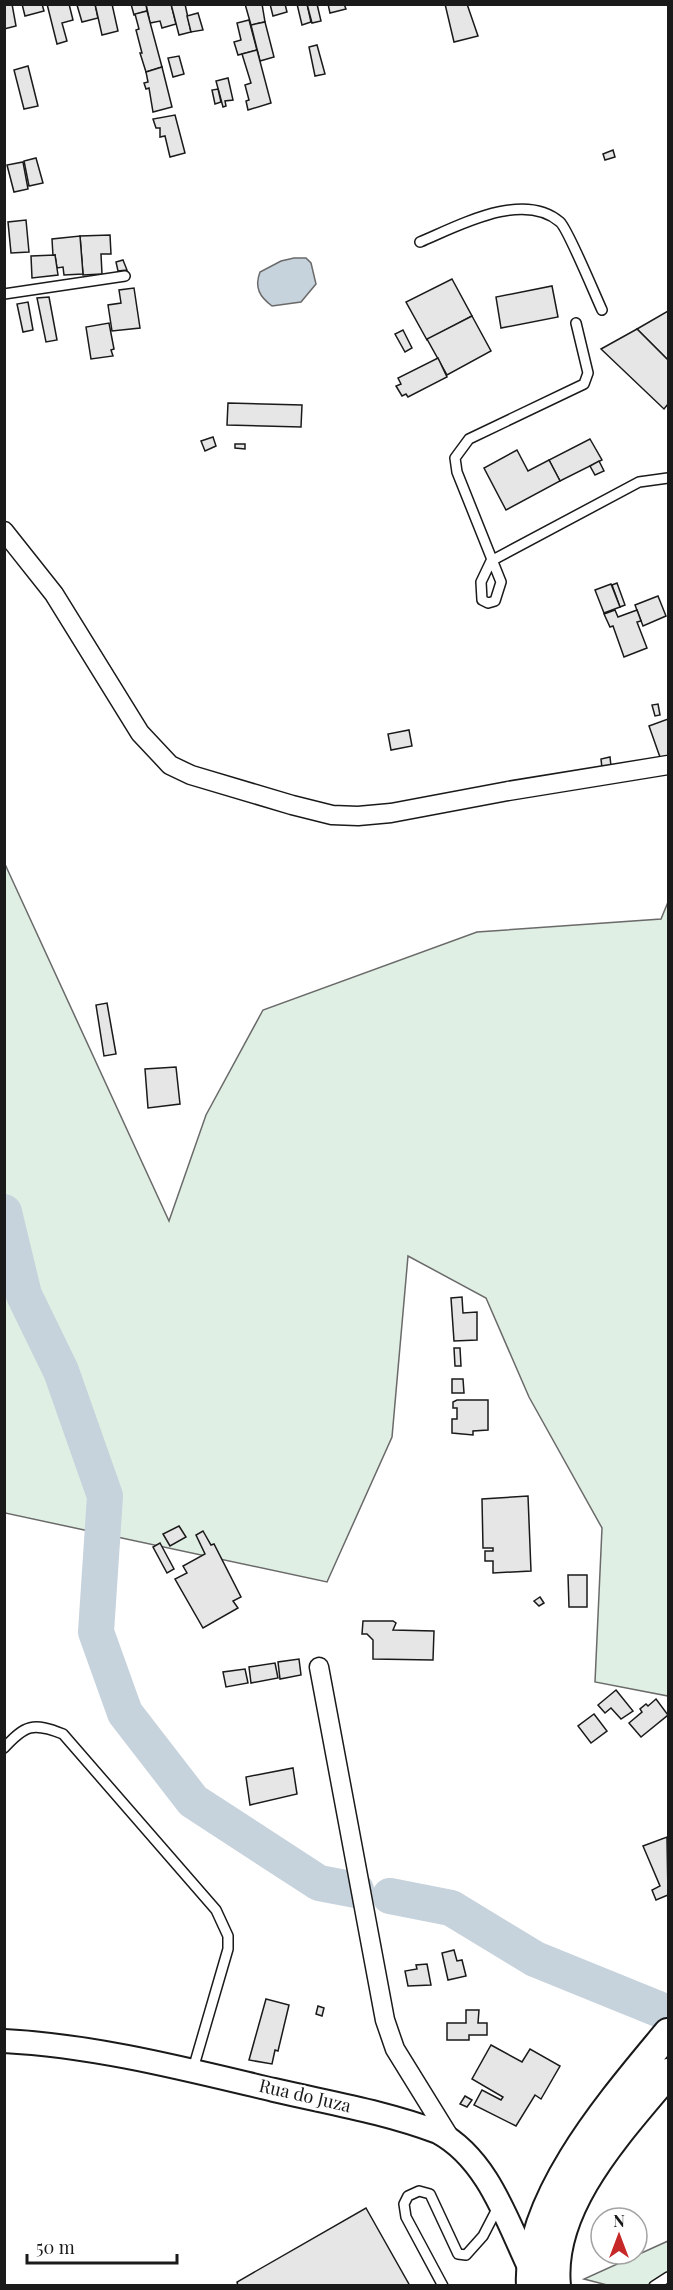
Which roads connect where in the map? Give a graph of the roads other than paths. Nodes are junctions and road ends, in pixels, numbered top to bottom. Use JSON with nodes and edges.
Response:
{"nodes":[{"id":1,"x":420,"y":242,"type":"dead end"},
{"id":2,"x":125,"y":276,"type":"dead end"},
{"id":3,"x":4,"y":294,"type":"edge"},
{"id":4,"x":602,"y":310,"type":"dead end"},
{"id":5,"x":576,"y":323,"type":"dead end"},
{"id":6,"x":669,"y":478,"type":"edge"},
{"id":7,"x":4,"y":531,"type":"edge"},
{"id":8,"x":669,"y":765,"type":"edge"},
{"id":9,"x":319,"y":1667,"type":"dead end"},
{"id":10,"x":4,"y":1748,"type":"edge"},
{"id":11,"x":669,"y":2032,"type":"edge"},
{"id":12,"x":4,"y":2041,"type":"edge"},
{"id":13,"x":193,"y":2069,"type":"junction"},
{"id":14,"x":669,"y":2073,"type":"edge"},
{"id":15,"x":450,"y":2138,"type":"junction"},
{"id":16,"x":499,"y":2205,"type":"junction"},
{"id":17,"x":531,"y":2277,"type":"edge"},
{"id":18,"x":669,"y":2277,"type":"edge"},
{"id":19,"x":556,"y":2285,"type":"edge"},
{"id":20,"x":443,"y":2286,"type":"edge"},
{"id":21,"x":654,"y":2286,"type":"edge"}],
"edges":[{"from":1,"to":4,"type":"lane"},
{"from":2,"to":3,"type":"lane"},
{"from":5,"to":6,"type":"lane"},
{"from":7,"to":8,"type":"street"},
{"from":9,"to":15,"type":"street"},
{"from":10,"to":13,"type":"lane"},
{"from":11,"to":17,"type":"main road"},
{"from":12,"to":13,"type":"street","name":"Rua do Juza"},
{"from":13,"to":15,"type":"street","name":"Rua do Juza"},
{"from":14,"to":19,"type":"main road"},
{"from":15,"to":16,"type":"street","name":"Rua do Juza"},
{"from":16,"to":17,"type":"street","name":"Rua do Juza"},
{"from":16,"to":20,"type":"lane"},
{"from":17,"to":19,"type":"main road"},
{"from":18,"to":21,"type":"lane"}]}
